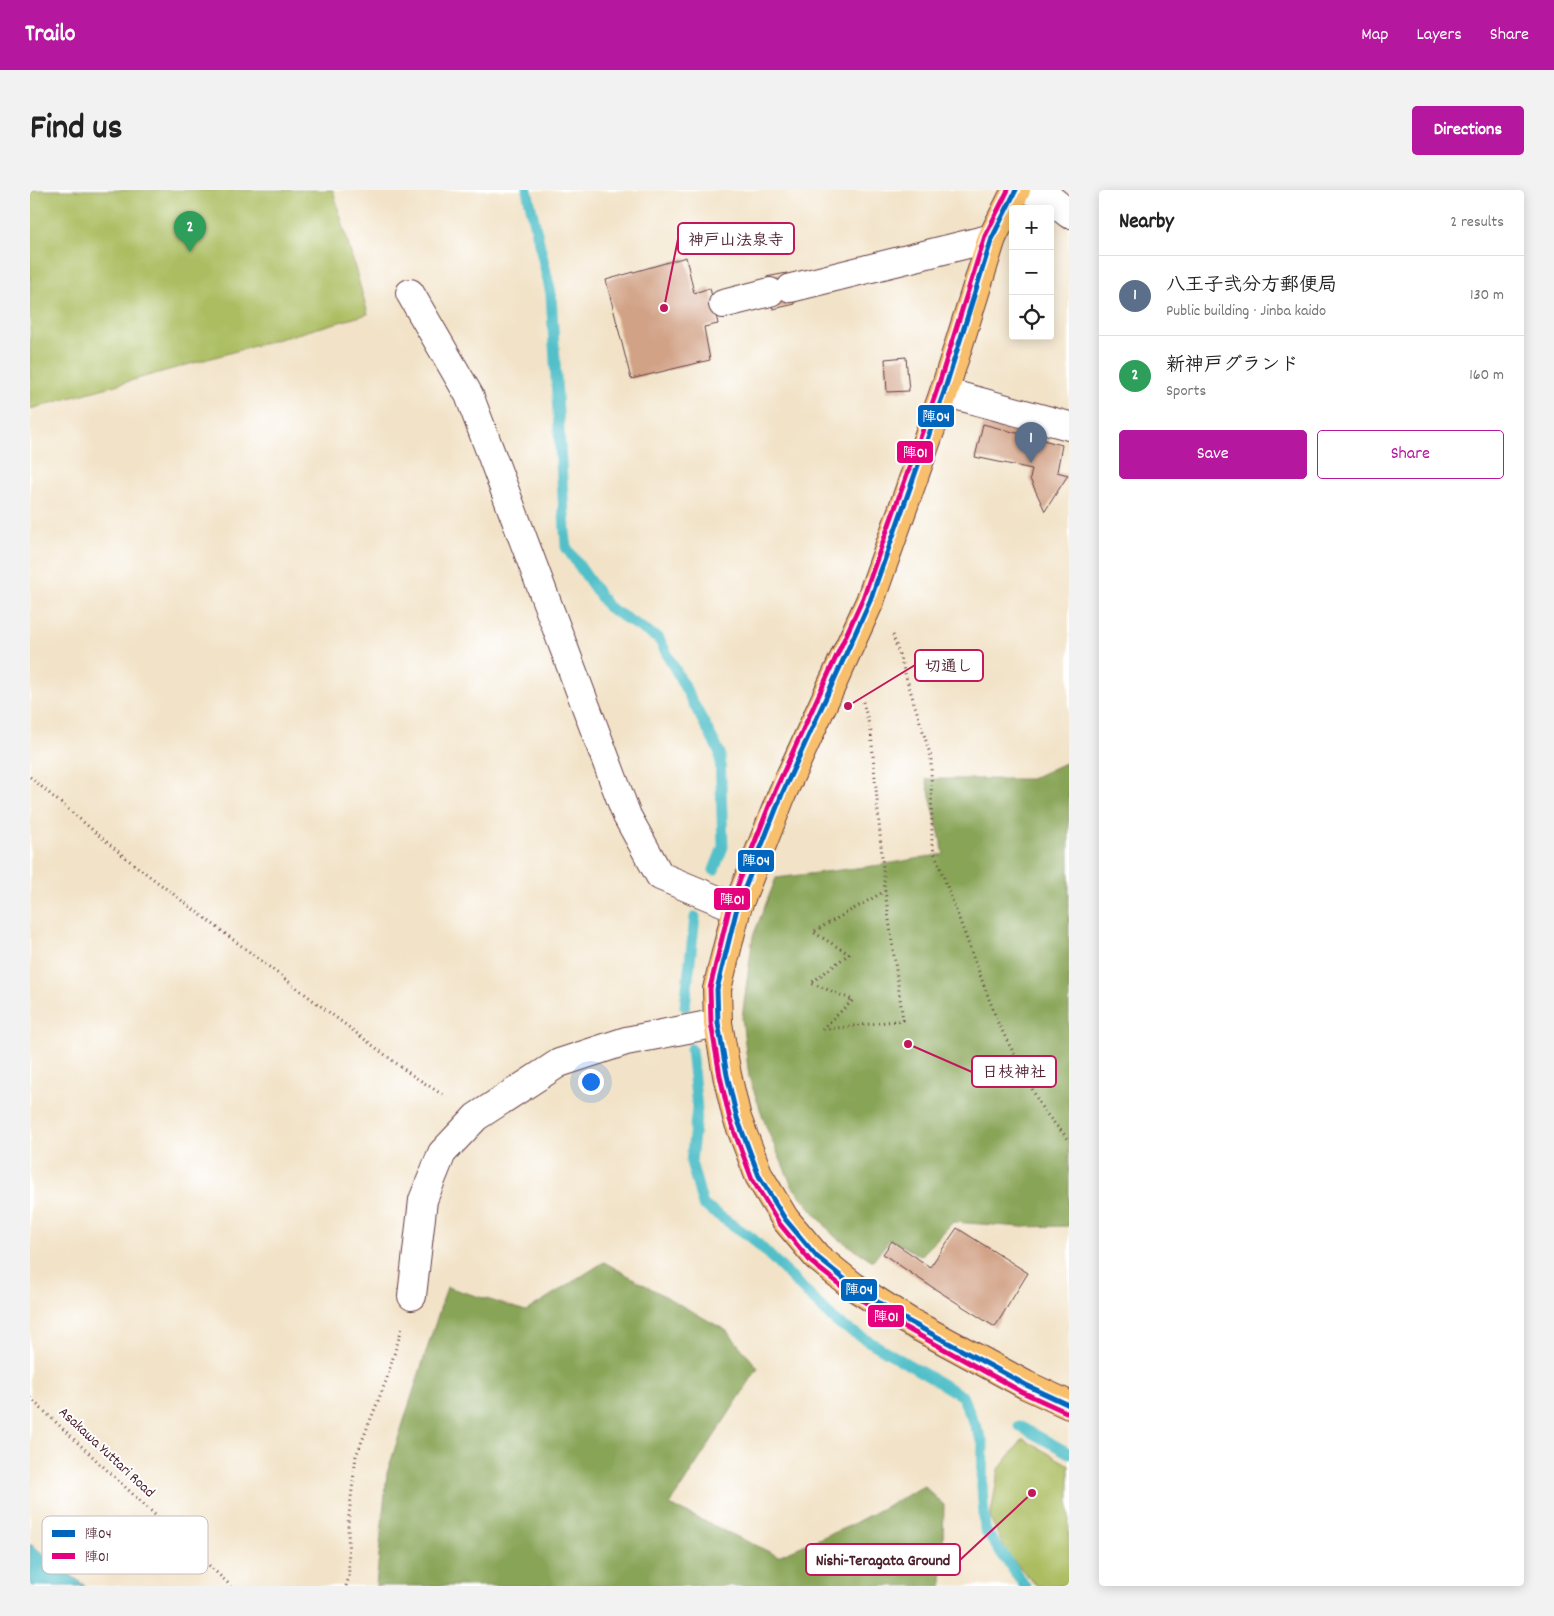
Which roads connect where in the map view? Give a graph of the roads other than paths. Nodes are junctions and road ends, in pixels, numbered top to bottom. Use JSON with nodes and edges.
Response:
{"nodes":[{"id":1,"x":1016,"y":190,"type":"edge"},
{"id":2,"x":1028,"y":190,"type":"edge"},
{"id":3,"x":1069,"y":214,"type":"edge"},
{"id":4,"x":992,"y":238,"type":"junction"},
{"id":5,"x":410,"y":292,"type":"dead end"},
{"id":6,"x":723,"y":304,"type":"dead end"},
{"id":7,"x":944,"y":392,"type":"junction"},
{"id":8,"x":1069,"y":426,"type":"edge"},
{"id":9,"x":737,"y":908,"type":"junction"},
{"id":10,"x":718,"y":1023,"type":"junction"},
{"id":11,"x":412,"y":1296,"type":"road end"},
{"id":12,"x":1069,"y":1405,"type":"edge"}],
"edges":[{"from":1,"to":4,"type":"main road"},
{"from":2,"to":3,"type":"street"},
{"from":4,"to":6,"type":"street"},
{"from":4,"to":7,"type":"main road"},
{"from":5,"to":9,"type":"street"},
{"from":7,"to":8,"type":"street"},
{"from":7,"to":9,"type":"main road"},
{"from":9,"to":10,"type":"main road"},
{"from":10,"to":11,"type":"street"},
{"from":10,"to":12,"type":"main road"}]}
